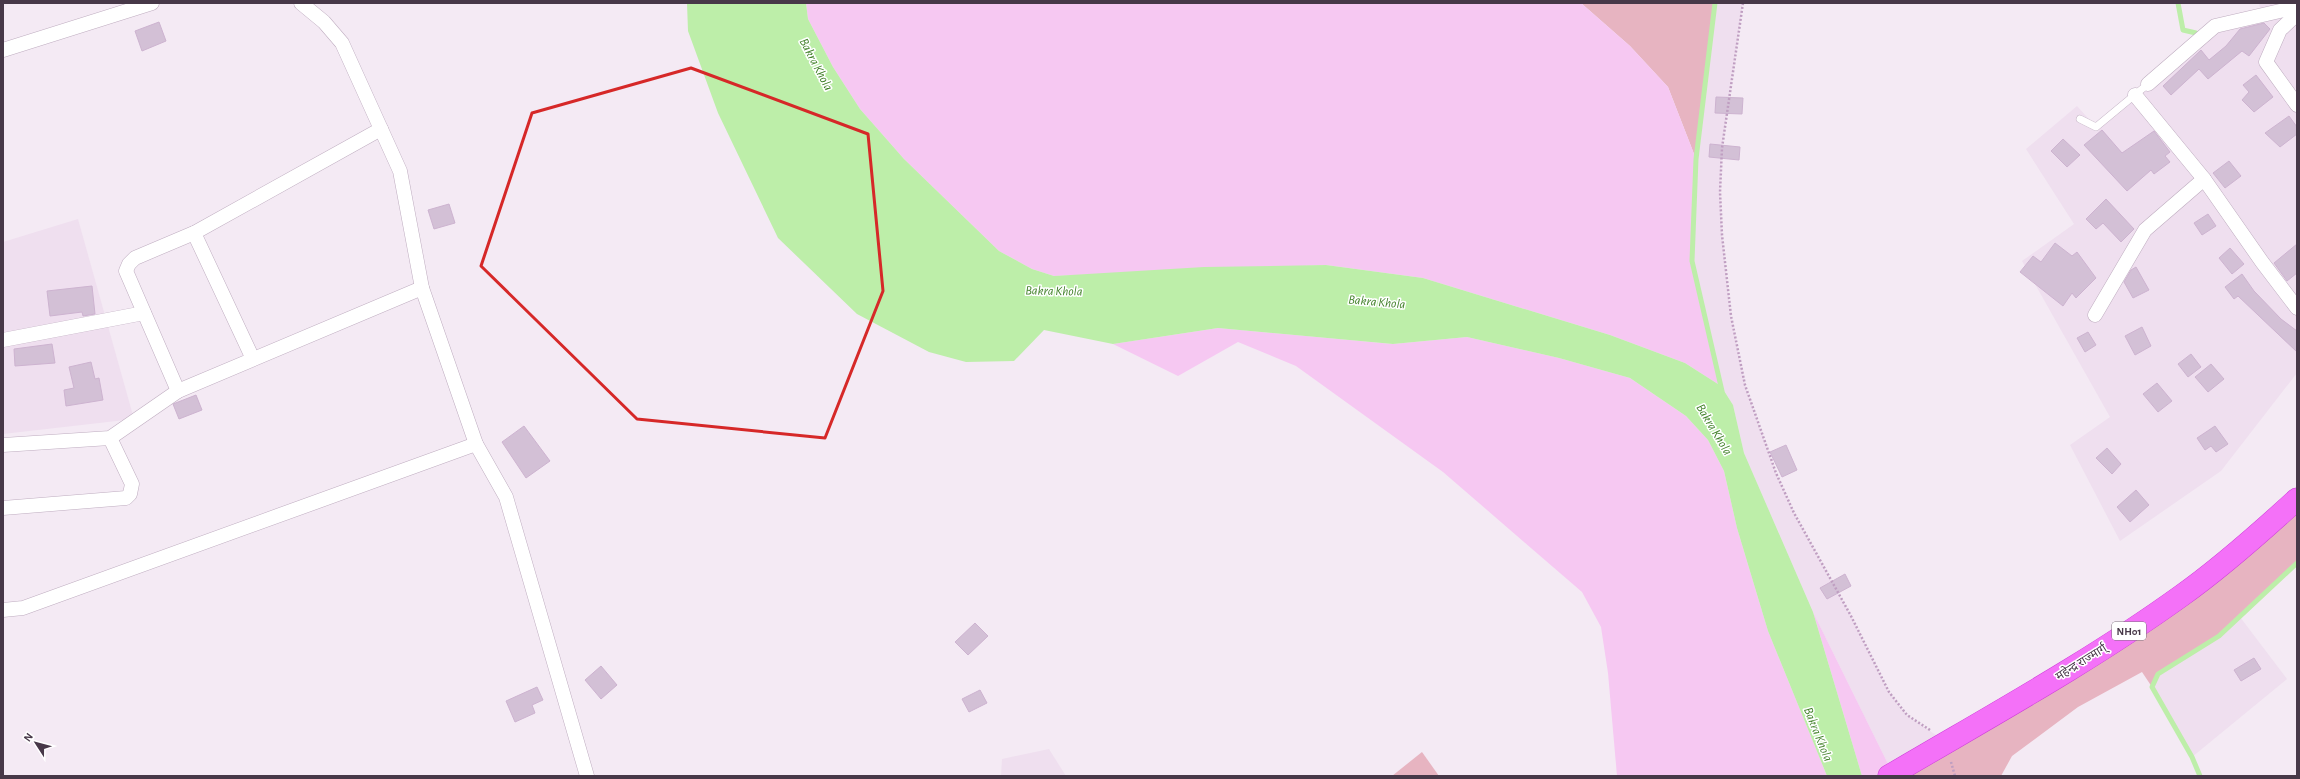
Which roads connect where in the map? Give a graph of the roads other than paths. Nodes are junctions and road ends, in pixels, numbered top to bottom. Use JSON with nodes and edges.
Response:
{"nodes":[{"id":1,"x":152,"y":3,"type":"edge"},
{"id":2,"x":301,"y":3,"type":"edge"},
{"id":3,"x":2297,"y":7,"type":"edge"},
{"id":4,"x":2297,"y":14,"type":"edge"},
{"id":5,"x":3,"y":50,"type":"edge"},
{"id":6,"x":2148,"y":84,"type":"joint"},
{"id":7,"x":2135,"y":95,"type":"junction"},
{"id":8,"x":2297,"y":105,"type":"edge"},
{"id":9,"x":2080,"y":119,"type":"dead end"},
{"id":10,"x":381,"y":129,"type":"junction"},
{"id":11,"x":2204,"y":179,"type":"junction"},
{"id":12,"x":194,"y":233,"type":"junction"},
{"id":13,"x":422,"y":288,"type":"junction"},
{"id":14,"x":2297,"y":308,"type":"edge"},
{"id":15,"x":144,"y":312,"type":"junction"},
{"id":16,"x":2095,"y":315,"type":"dead end"},
{"id":17,"x":3,"y":340,"type":"edge"},
{"id":18,"x":253,"y":359,"type":"junction"},
{"id":19,"x":178,"y":391,"type":"junction"},
{"id":20,"x":110,"y":438,"type":"junction"},
{"id":21,"x":476,"y":444,"type":"junction"},
{"id":22,"x":3,"y":445,"type":"edge"},
{"id":23,"x":2297,"y":499,"type":"edge"},
{"id":24,"x":3,"y":508,"type":"edge"},
{"id":25,"x":3,"y":610,"type":"edge"},
{"id":26,"x":587,"y":776,"type":"edge"},
{"id":27,"x":1889,"y":776,"type":"edge"}],
"edges":[{"from":1,"to":5,"type":"street"},
{"from":2,"to":10,"type":"street"},
{"from":3,"to":6,"type":"street"},
{"from":4,"to":8,"type":"street"},
{"from":6,"to":7,"type":"lane"},
{"from":7,"to":9,"type":"lane"},
{"from":7,"to":11,"type":"street"},
{"from":10,"to":12,"type":"street"},
{"from":10,"to":13,"type":"street"},
{"from":11,"to":14,"type":"street"},
{"from":11,"to":16,"type":"street"},
{"from":12,"to":15,"type":"street"},
{"from":12,"to":18,"type":"street"},
{"from":13,"to":18,"type":"street"},
{"from":13,"to":21,"type":"street"},
{"from":15,"to":17,"type":"street"},
{"from":15,"to":19,"type":"street"},
{"from":18,"to":19,"type":"street"},
{"from":19,"to":20,"type":"street"},
{"from":20,"to":22,"type":"street"},
{"from":20,"to":24,"type":"street"},
{"from":21,"to":25,"type":"street"},
{"from":21,"to":26,"type":"street"},
{"from":23,"to":27,"type":"highway","name":"महेन्द्र राज्मार्ग्","number":"NH01"}]}
